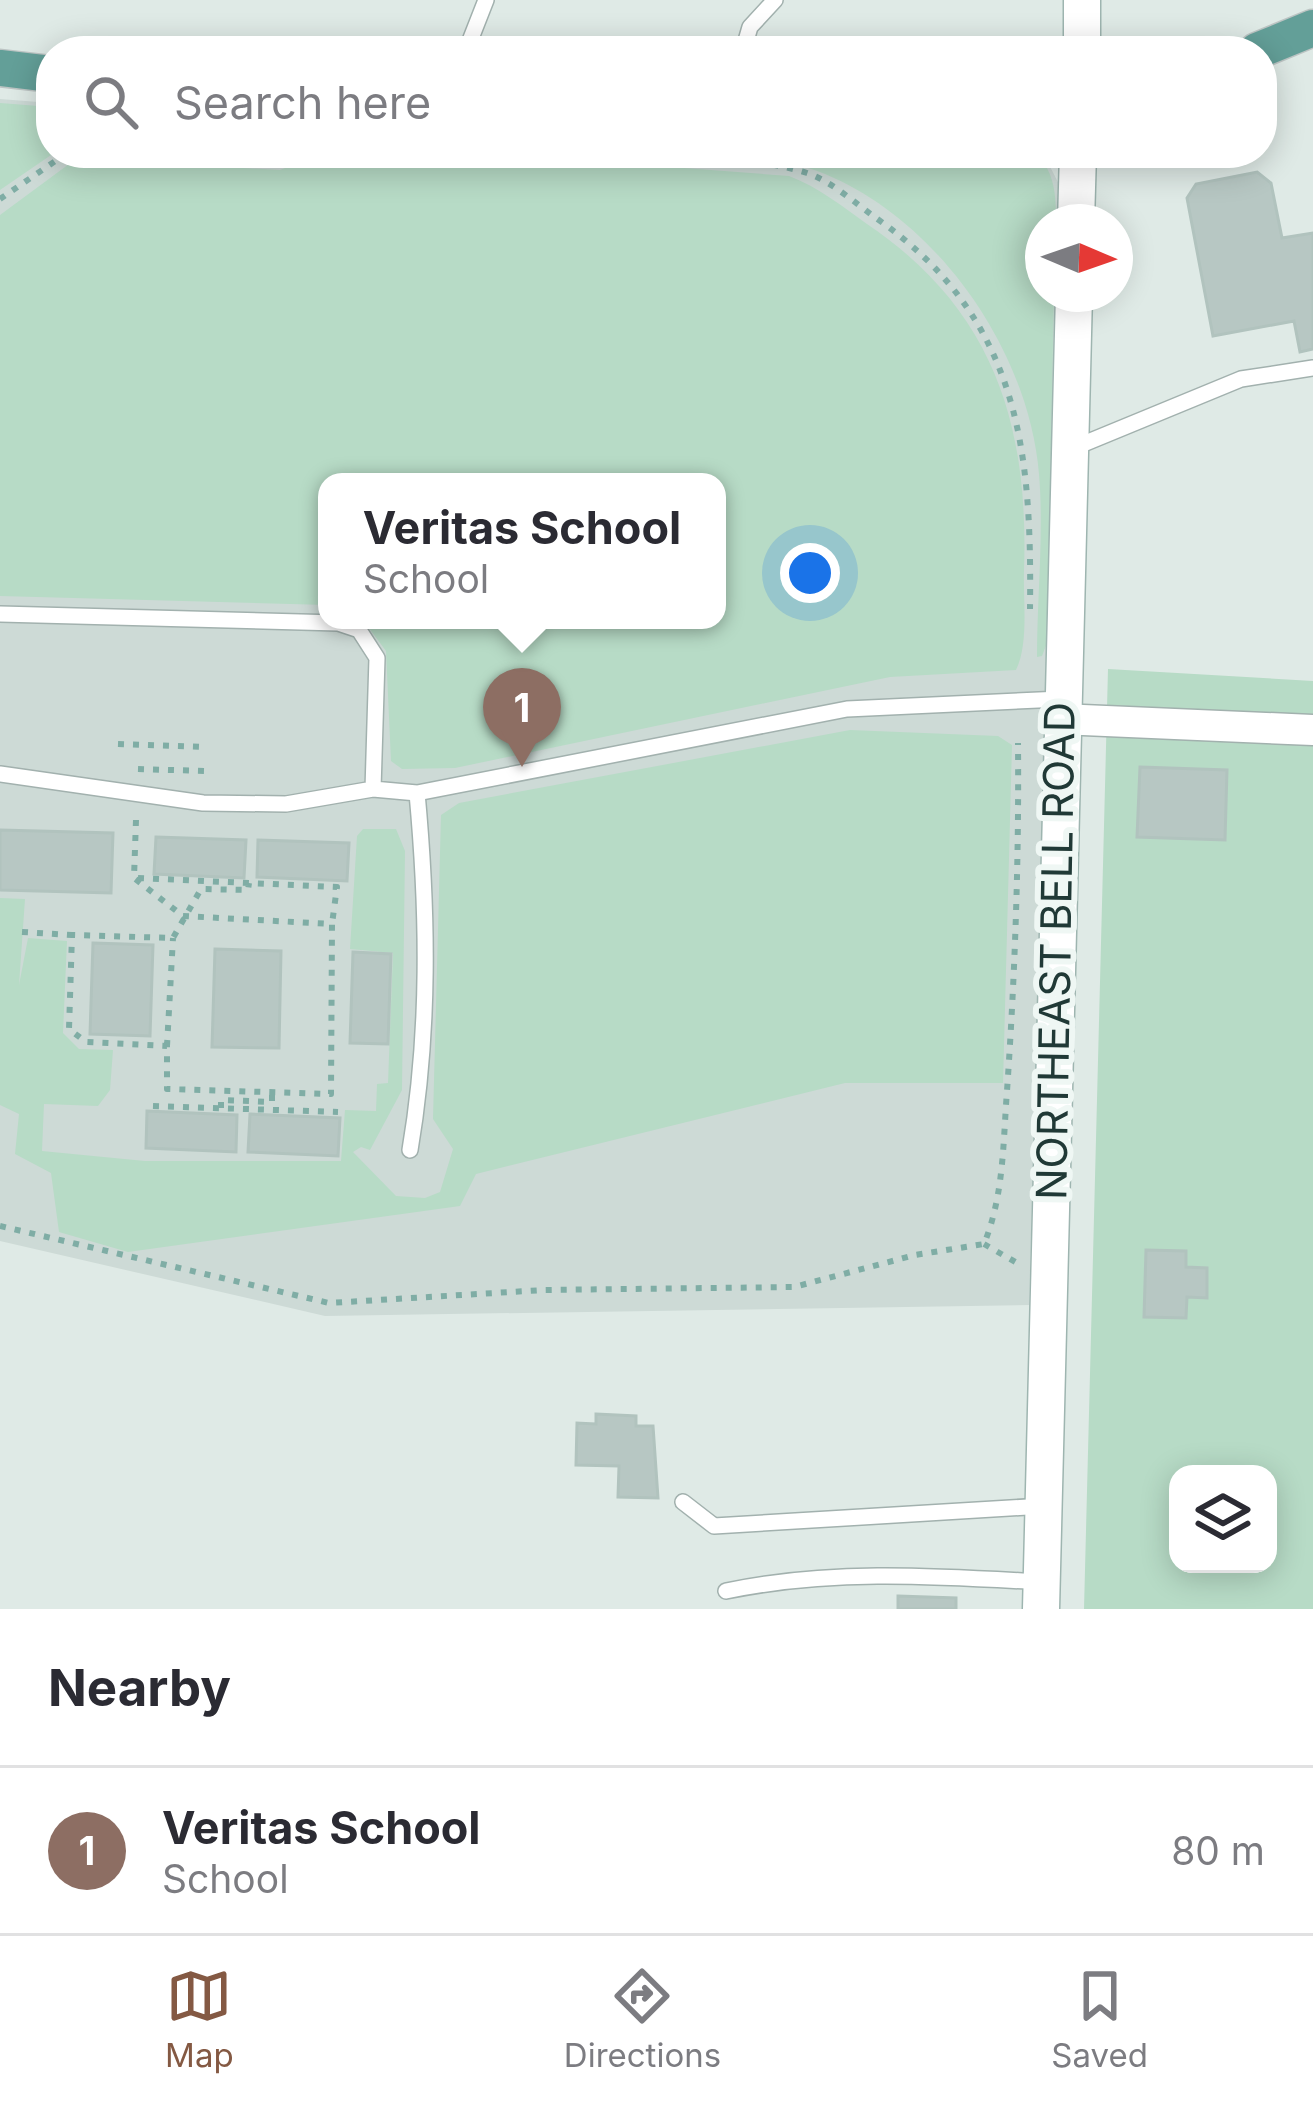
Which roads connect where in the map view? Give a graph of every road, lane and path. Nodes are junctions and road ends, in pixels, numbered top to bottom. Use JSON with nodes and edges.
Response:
{"nodes":[{"id":1,"x":486,"y":0,"type":"edge"},
{"id":2,"x":775,"y":0,"type":"edge"},
{"id":3,"x":1082,"y":0,"type":"edge"},
{"id":4,"x":1313,"y":28,"type":"edge"},
{"id":5,"x":472,"y":36,"type":"edge"},
{"id":6,"x":747,"y":36,"type":"edge"},
{"id":7,"x":1082,"y":36,"type":"edge"},
{"id":8,"x":1277,"y":43,"type":"edge"},
{"id":9,"x":0,"y":68,"type":"edge"},
{"id":10,"x":36,"y":72,"type":"edge"},
{"id":11,"x":45,"y":168,"type":"edge"},
{"id":12,"x":757,"y":168,"type":"edge"},
{"id":13,"x":1078,"y":168,"type":"edge"},
{"id":14,"x":0,"y":199,"type":"edge"},
{"id":15,"x":1077,"y":204,"type":"edge"},
{"id":16,"x":1073,"y":312,"type":"edge"},
{"id":17,"x":1313,"y":368,"type":"edge"},
{"id":18,"x":1069,"y":450,"type":"junction"},
{"id":19,"x":0,"y":614,"type":"edge"},
{"id":20,"x":1030,"y":620,"type":"dead end"},
{"id":21,"x":318,"y":622,"type":"edge"},
{"id":22,"x":356,"y":629,"type":"edge"},
{"id":23,"x":1061,"y":709,"type":"junction"},
{"id":24,"x":1313,"y":730,"type":"edge"},
{"id":25,"x":1018,"y":743,"type":"dead end"},
{"id":26,"x":118,"y":744,"type":"dead end"},
{"id":27,"x":206,"y":747,"type":"dead end"},
{"id":28,"x":142,"y":769,"type":"dead end"},
{"id":29,"x":205,"y":771,"type":"dead end"},
{"id":30,"x":0,"y":774,"type":"edge"},
{"id":31,"x":373,"y":789,"type":"junction"},
{"id":32,"x":417,"y":793,"type":"junction"},
{"id":33,"x":136,"y":820,"type":"dead end"},
{"id":34,"x":134,"y":878,"type":"junction"},
{"id":35,"x":249,"y":883,"type":"junction"},
{"id":36,"x":183,"y":916,"type":"junction"},
{"id":37,"x":332,"y":924,"type":"junction"},
{"id":38,"x":22,"y":932,"type":"dead end"},
{"id":39,"x":72,"y":935,"type":"junction"},
{"id":40,"x":172,"y":938,"type":"junction"},
{"id":41,"x":167,"y":1046,"type":"junction"},
{"id":42,"x":272,"y":1092,"type":"junction"},
{"id":43,"x":153,"y":1106,"type":"dead end"},
{"id":44,"x":221,"y":1108,"type":"junction"},
{"id":45,"x":338,"y":1112,"type":"dead end"},
{"id":46,"x":410,"y":1150,"type":"dead end"},
{"id":47,"x":0,"y":1226,"type":"edge"},
{"id":48,"x":683,"y":1502,"type":"dead end"},
{"id":49,"x":1043,"y":1506,"type":"junction"},
{"id":50,"x":726,"y":1591,"type":"dead end"},
{"id":51,"x":1041,"y":1596,"type":"edge"}],
"edges":[{"from":1,"to":5,"type":"lane"},
{"from":2,"to":6,"type":"lane"},
{"from":3,"to":7,"type":"main road"},
{"from":4,"to":8,"type":"main road"},
{"from":9,"to":10,"type":"main road"},
{"from":11,"to":14,"type":"path"},
{"from":12,"to":20,"type":"path"},
{"from":13,"to":15,"type":"main road"},
{"from":16,"to":18,"type":"main road","name":"NORTHEAST BELL ROAD"},
{"from":17,"to":18,"type":"lane"},
{"from":18,"to":23,"type":"main road","name":"NORTHEAST BELL ROAD"},
{"from":19,"to":21,"type":"lane"},
{"from":22,"to":31,"type":"lane"},
{"from":23,"to":24,"type":"street"},
{"from":23,"to":32,"type":"lane"},
{"from":23,"to":49,"type":"main road","name":"NORTHEAST BELL ROAD"},
{"from":25,"to":47,"type":"path"},
{"from":26,"to":27,"type":"path"},
{"from":28,"to":29,"type":"path"},
{"from":30,"to":31,"type":"lane"},
{"from":31,"to":32,"type":"lane"},
{"from":32,"to":46,"type":"lane"},
{"from":33,"to":34,"type":"path"},
{"from":34,"to":35,"type":"path"},
{"from":34,"to":36,"type":"path"},
{"from":35,"to":36,"type":"path"},
{"from":35,"to":37,"type":"path"},
{"from":36,"to":37,"type":"path"},
{"from":36,"to":40,"type":"path"},
{"from":37,"to":42,"type":"path"},
{"from":38,"to":39,"type":"path"},
{"from":39,"to":40,"type":"path"},
{"from":39,"to":41,"type":"path"},
{"from":40,"to":41,"type":"path"},
{"from":41,"to":42,"type":"path"},
{"from":42,"to":44,"type":"path"},
{"from":43,"to":44,"type":"path"},
{"from":44,"to":45,"type":"path"},
{"from":48,"to":49,"type":"lane"},
{"from":49,"to":51,"type":"main road","name":"NORTHEAST BELL ROAD"},
{"from":50,"to":51,"type":"lane"}]}
